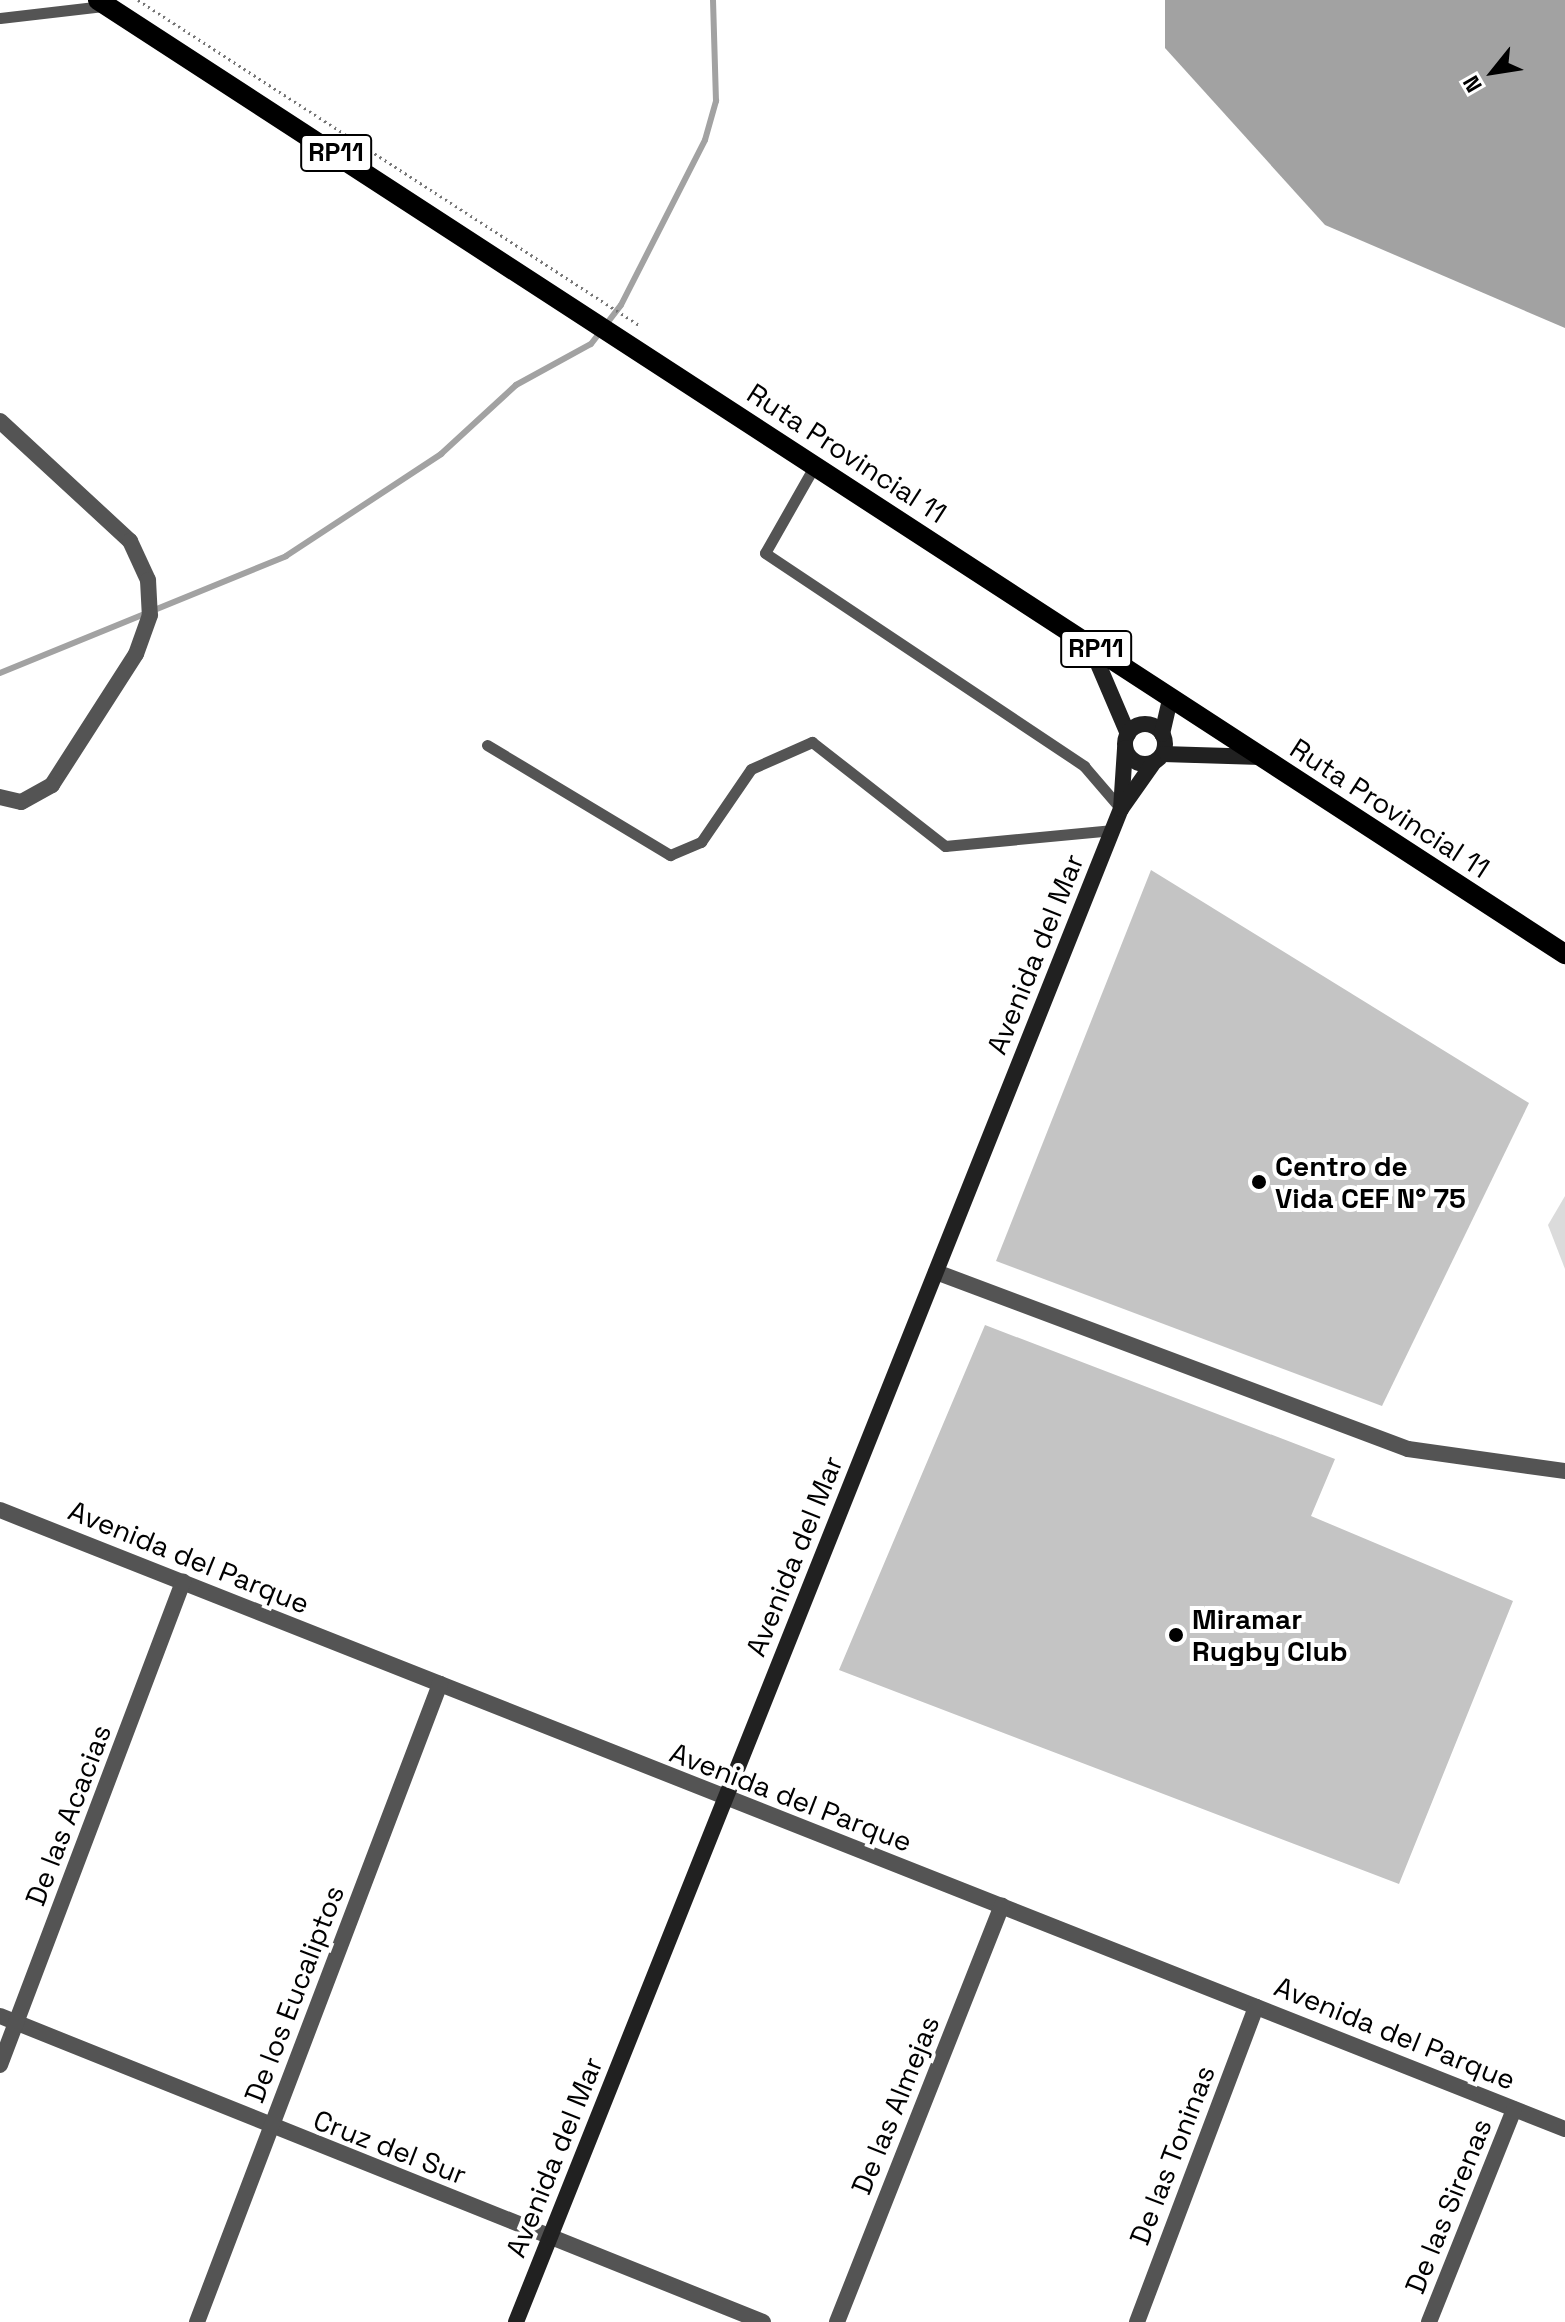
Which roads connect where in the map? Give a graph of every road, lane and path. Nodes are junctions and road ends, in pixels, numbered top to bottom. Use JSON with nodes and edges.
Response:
{"nodes":[{"id":1,"x":138,"y":0,"type":"edge"},
{"id":2,"x":102,"y":3,"type":"edge"},
{"id":3,"x":0,"y":18,"type":"edge"},
{"id":4,"x":639,"y":325,"type":"dead end"},
{"id":5,"x":0,"y":421,"type":"edge"},
{"id":6,"x":815,"y":465,"type":"junction"},
{"id":7,"x":1090,"y":645,"type":"junction"},
{"id":8,"x":1170,"y":698,"type":"junction"},
{"id":9,"x":1145,"y":724,"type":"junction"},
{"id":10,"x":1162,"y":734,"type":"junction"},
{"id":11,"x":1126,"y":740,"type":"junction"},
{"id":12,"x":487,"y":745,"type":"dead end"},
{"id":13,"x":1261,"y":757,"type":"junction"},
{"id":14,"x":1158,"y":758,"type":"junction"},
{"id":15,"x":0,"y":797,"type":"edge"},
{"id":16,"x":1121,"y":809,"type":"junction"},
{"id":17,"x":1113,"y":830,"type":"junction"},
{"id":18,"x":1565,"y":954,"type":"edge"},
{"id":19,"x":936,"y":1272,"type":"junction"},
{"id":20,"x":1565,"y":1471,"type":"edge"},
{"id":21,"x":0,"y":1510,"type":"edge"},
{"id":22,"x":183,"y":1582,"type":"junction"},
{"id":23,"x":440,"y":1684,"type":"junction"},
{"id":24,"x":725,"y":1800,"type":"junction"},
{"id":25,"x":1002,"y":1906,"type":"junction"},
{"id":26,"x":1256,"y":2007,"type":"junction"},
{"id":27,"x":0,"y":2016,"type":"edge"},
{"id":28,"x":17,"y":2023,"type":"junction"},
{"id":29,"x":0,"y":2065,"type":"edge"},
{"id":30,"x":1514,"y":2109,"type":"junction"},
{"id":31,"x":271,"y":2128,"type":"junction"},
{"id":32,"x":1565,"y":2129,"type":"edge"},
{"id":33,"x":550,"y":2238,"type":"junction"},
{"id":34,"x":197,"y":2322,"type":"edge"},
{"id":35,"x":516,"y":2322,"type":"edge"},
{"id":36,"x":763,"y":2322,"type":"edge"},
{"id":37,"x":837,"y":2322,"type":"edge"},
{"id":38,"x":1137,"y":2322,"type":"edge"},
{"id":39,"x":1429,"y":2322,"type":"edge"}],
"edges":[{"from":1,"to":4,"type":"path"},
{"from":2,"to":3,"type":"lane"},
{"from":2,"to":6,"type":"main road","name":"Ruta Provincial 11","number":"RP11"},
{"from":5,"to":15,"type":"street"},
{"from":6,"to":7,"type":"main road","name":"Ruta Provincial 11","number":"RP11"},
{"from":6,"to":16,"type":"lane"},
{"from":7,"to":8,"type":"main road","name":"Ruta Provincial 11","number":"RP11"},
{"from":7,"to":11,"type":"main road","name":"Avenida del Mar"},
{"from":8,"to":9,"type":"main road"},
{"from":8,"to":10,"type":"main road"},
{"from":8,"to":13,"type":"main road","name":"Ruta Provincial 11","number":"RP11"},
{"from":9,"to":10,"type":"main road"},
{"from":9,"to":11,"type":"main road"},
{"from":10,"to":14,"type":"main road"},
{"from":11,"to":14,"type":"main road"},
{"from":11,"to":16,"type":"main road","name":"Avenida del Mar"},
{"from":12,"to":17,"type":"lane"},
{"from":13,"to":14,"type":"main road"},
{"from":13,"to":18,"type":"main road","name":"Ruta Provincial 11","number":"RP11"},
{"from":14,"to":16,"type":"main road","name":"Avenida del Mar"},
{"from":16,"to":17,"type":"main road","name":"Avenida del Mar"},
{"from":17,"to":19,"type":"main road","name":"Avenida del Mar"},
{"from":19,"to":20,"type":"street"},
{"from":19,"to":24,"type":"main road","name":"Avenida del Mar"},
{"from":21,"to":22,"type":"street","name":"Avenida del Parque"},
{"from":22,"to":23,"type":"street","name":"Avenida del Parque"},
{"from":22,"to":28,"type":"street","name":"De las Acacias"},
{"from":23,"to":24,"type":"street","name":"Avenida del Parque"},
{"from":23,"to":31,"type":"street","name":"De los Eucaliptos"},
{"from":24,"to":25,"type":"street","name":"Avenida del Parque"},
{"from":24,"to":33,"type":"main road","name":"Avenida del Mar"},
{"from":25,"to":26,"type":"street","name":"Avenida del Parque"},
{"from":25,"to":37,"type":"street","name":"De las Almejas"},
{"from":26,"to":30,"type":"street","name":"Avenida del Parque"},
{"from":26,"to":38,"type":"street","name":"De las Toninas"},
{"from":27,"to":28,"type":"street","name":"Cruz del Sur"},
{"from":28,"to":29,"type":"street","name":"De las Acacias"},
{"from":28,"to":31,"type":"street","name":"Cruz del Sur"},
{"from":30,"to":32,"type":"street","name":"Avenida del Parque"},
{"from":30,"to":39,"type":"street","name":"De las Sirenas"},
{"from":31,"to":33,"type":"street","name":"Cruz del Sur"},
{"from":31,"to":34,"type":"street","name":"De los Eucaliptos"},
{"from":33,"to":35,"type":"main road","name":"Avenida del Mar"},
{"from":33,"to":36,"type":"street","name":"Cruz del Sur"}]}
